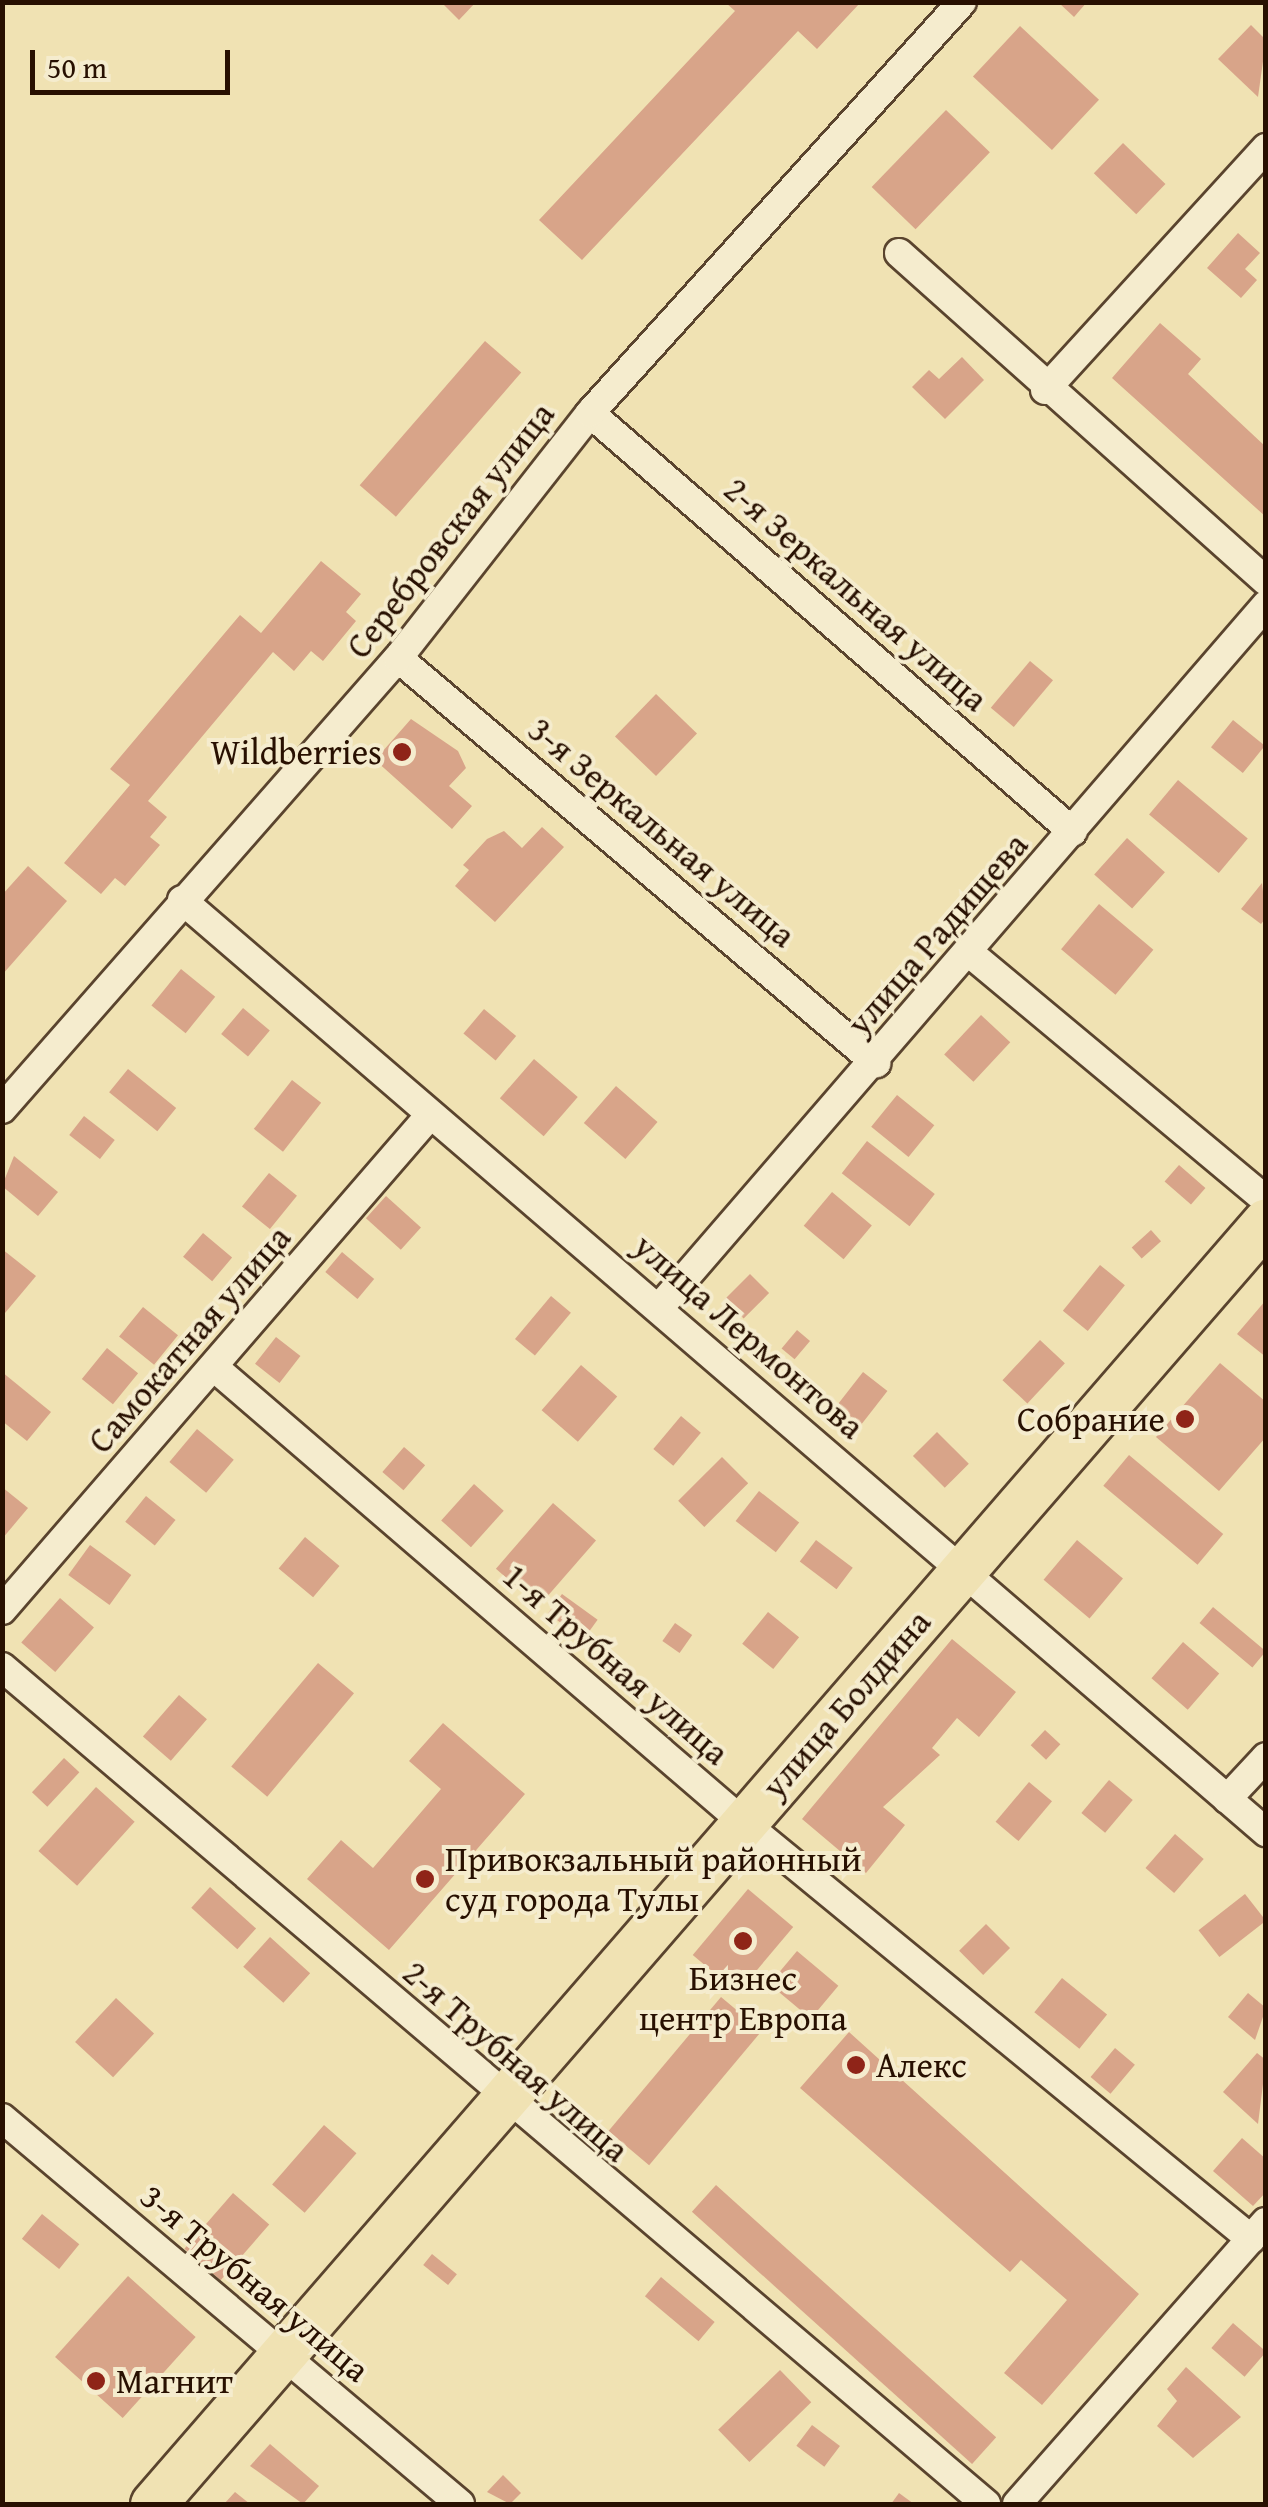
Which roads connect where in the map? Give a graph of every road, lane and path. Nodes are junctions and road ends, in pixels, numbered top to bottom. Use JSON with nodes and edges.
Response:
{"nodes":[{"id":1,"x":962,"y":2,"type":"edge"},
{"id":2,"x":1266,"y":148,"type":"edge"},
{"id":3,"x":899,"y":254,"type":"dead end"},
{"id":4,"x":1045,"y":390,"type":"junction"},
{"id":5,"x":590,"y":413,"type":"junction"},
{"id":6,"x":1266,"y":581,"type":"edge"},
{"id":7,"x":1266,"y":604,"type":"edge"},
{"id":8,"x":398,"y":658,"type":"junction"},
{"id":9,"x":1073,"y":832,"type":"junction"},
{"id":10,"x":182,"y":900,"type":"junction"},
{"id":11,"x":972,"y":954,"type":"junction"},
{"id":12,"x":876,"y":1062,"type":"junction"},
{"id":13,"x":2,"y":1109,"type":"edge"},
{"id":14,"x":430,"y":1115,"type":"junction"},
{"id":15,"x":1266,"y":1200,"type":"edge"},
{"id":16,"x":1266,"y":1222,"type":"edge"},
{"id":17,"x":659,"y":1308,"type":"junction"},
{"id":18,"x":215,"y":1368,"type":"junction"},
{"id":19,"x":962,"y":1569,"type":"junction"},
{"id":20,"x":2,"y":1610,"type":"edge"},
{"id":21,"x":2,"y":1667,"type":"edge"},
{"id":22,"x":1266,"y":1757,"type":"edge"},
{"id":23,"x":1227,"y":1799,"type":"junction"},
{"id":24,"x":744,"y":1823,"type":"junction"},
{"id":25,"x":1266,"y":1832,"type":"edge"},
{"id":26,"x":499,"y":2099,"type":"junction"},
{"id":27,"x":2,"y":2118,"type":"edge"},
{"id":28,"x":1258,"y":2230,"type":"edge"},
{"id":29,"x":280,"y":2355,"type":"junction"},
{"id":30,"x":153,"y":2504,"type":"edge"},
{"id":31,"x":460,"y":2504,"type":"edge"},
{"id":32,"x":986,"y":2504,"type":"edge"},
{"id":33,"x":1017,"y":2504,"type":"edge"}],
"edges":[{"from":1,"to":5,"type":"street","name":"Серебровская улица"},
{"from":2,"to":4,"type":"street"},
{"from":3,"to":4,"type":"street"},
{"from":4,"to":6,"type":"street"},
{"from":5,"to":8,"type":"street","name":"Серебровская улица"},
{"from":5,"to":9,"type":"street","name":"2-я Зеркальная улица"},
{"from":7,"to":9,"type":"street","name":"улица Радищева"},
{"from":8,"to":10,"type":"street","name":"Серебровская улица"},
{"from":8,"to":12,"type":"street","name":"3-я Зеркальная улица"},
{"from":9,"to":11,"type":"street","name":"улица Радищева"},
{"from":10,"to":13,"type":"street","name":"Серебровская улица"},
{"from":10,"to":14,"type":"street","name":"улица Лермонтова"},
{"from":11,"to":12,"type":"street","name":"улица Радищева"},
{"from":11,"to":15,"type":"street"},
{"from":12,"to":17,"type":"street","name":"улица Радищева"},
{"from":14,"to":17,"type":"street","name":"улица Лермонтова"},
{"from":14,"to":18,"type":"street","name":"Самокатная улица"},
{"from":16,"to":19,"type":"main road","name":"улица Болдина"},
{"from":17,"to":19,"type":"street","name":"улица Лермонтова"},
{"from":18,"to":20,"type":"street","name":"Самокатная улица"},
{"from":18,"to":24,"type":"street","name":"1-я Трубная улица"},
{"from":19,"to":23,"type":"street","name":"улица Лермонтова"},
{"from":19,"to":24,"type":"main road","name":"улица Болдина"},
{"from":21,"to":26,"type":"street","name":"2-я Трубная улица"},
{"from":22,"to":23,"type":"street"},
{"from":23,"to":25,"type":"street","name":"улица Лермонтова"},
{"from":24,"to":26,"type":"main road","name":"улица Болдина"},
{"from":24,"to":28,"type":"street","name":"1-я Трубная улица"},
{"from":26,"to":29,"type":"main road","name":"улица Болдина"},
{"from":26,"to":32,"type":"street","name":"2-я Трубная улица"},
{"from":27,"to":29,"type":"street","name":"3-я Трубная улица"},
{"from":28,"to":33,"type":"street"},
{"from":29,"to":30,"type":"main road","name":"улица Болдина"},
{"from":29,"to":31,"type":"street","name":"3-я Трубная улица"}]}
